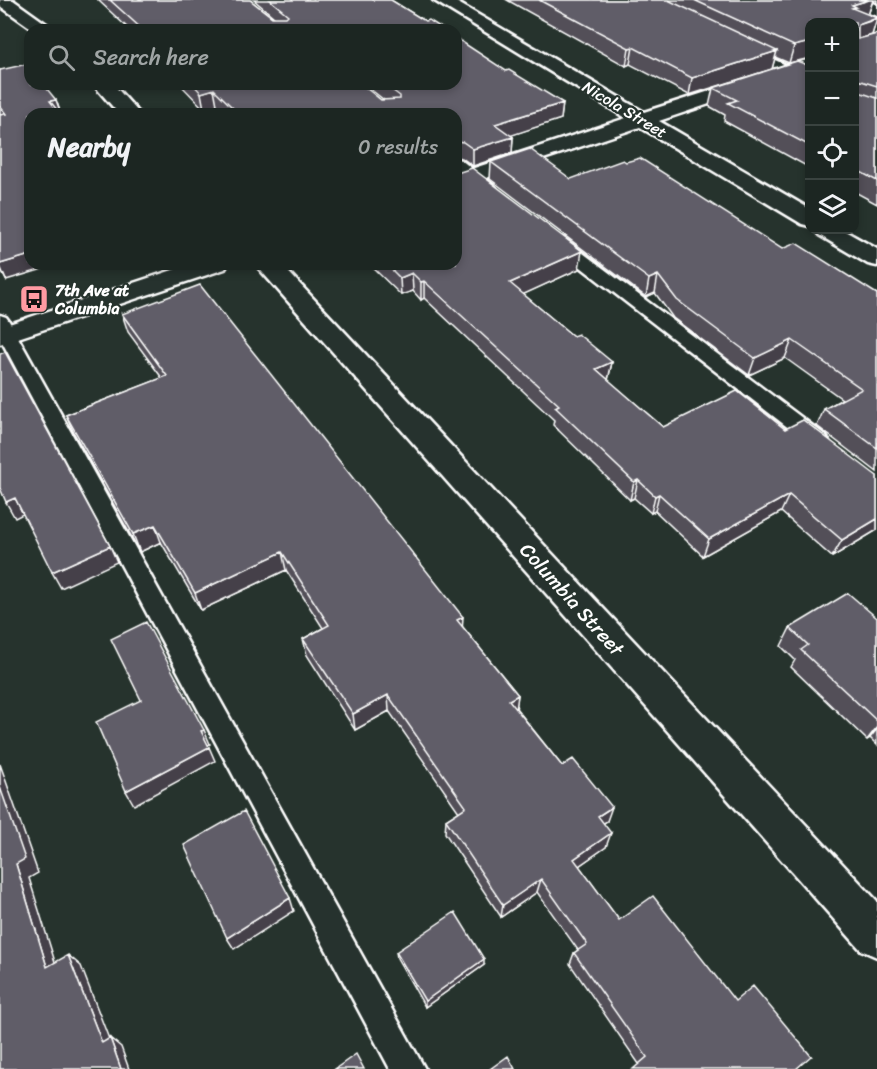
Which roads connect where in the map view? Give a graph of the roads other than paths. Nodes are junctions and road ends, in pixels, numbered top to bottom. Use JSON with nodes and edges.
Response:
{"nodes":[{"id":1,"x":2,"y":0,"type":"edge"},
{"id":2,"x":441,"y":0,"type":"edge"},
{"id":3,"x":850,"y":0,"type":"edge"},
{"id":4,"x":43,"y":10,"type":"dead end"},
{"id":5,"x":877,"y":11,"type":"edge"},
{"id":6,"x":37,"y":24,"type":"edge"},
{"id":7,"x":52,"y":24,"type":"edge"},
{"id":8,"x":734,"y":45,"type":"edge"},
{"id":9,"x":805,"y":66,"type":"edge"},
{"id":10,"x":788,"y":71,"type":"junction"},
{"id":11,"x":805,"y":79,"type":"edge"},
{"id":12,"x":108,"y":90,"type":"edge"},
{"id":13,"x":125,"y":108,"type":"edge"},
{"id":14,"x":643,"y":119,"type":"junction"},
{"id":15,"x":462,"y":174,"type":"edge"},
{"id":16,"x":462,"y":175,"type":"edge"},
{"id":17,"x":502,"y":199,"type":"edge"},
{"id":18,"x":805,"y":216,"type":"edge"},
{"id":19,"x":540,"y":227,"type":"edge"},
{"id":20,"x":834,"y":234,"type":"edge"},
{"id":21,"x":877,"y":259,"type":"edge"},
{"id":22,"x":197,"y":270,"type":"edge"},
{"id":23,"x":272,"y":270,"type":"edge"},
{"id":24,"x":2,"y":330,"type":"edge"},
{"id":25,"x":830,"y":450,"type":"edge"},
{"id":26,"x":877,"y":934,"type":"edge"},
{"id":27,"x":408,"y":1069,"type":"edge"}],
"edges":[{"from":1,"to":6,"type":"street"},
{"from":2,"to":14,"type":"street","name":"Nicola Street"},
{"from":3,"to":5,"type":"street"},
{"from":4,"to":7,"type":"street"},
{"from":8,"to":10,"type":"lane"},
{"from":9,"to":10,"type":"street"},
{"from":10,"to":11,"type":"lane"},
{"from":10,"to":14,"type":"street"},
{"from":12,"to":13,"type":"street"},
{"from":14,"to":15,"type":"street"},
{"from":14,"to":18,"type":"street","name":"Nicola Street"},
{"from":16,"to":17,"type":"lane"},
{"from":19,"to":25,"type":"lane"},
{"from":20,"to":21,"type":"street"},
{"from":22,"to":24,"type":"street"},
{"from":23,"to":26,"type":"street","name":"Columbia Street"},
{"from":24,"to":27,"type":"lane"}]}
